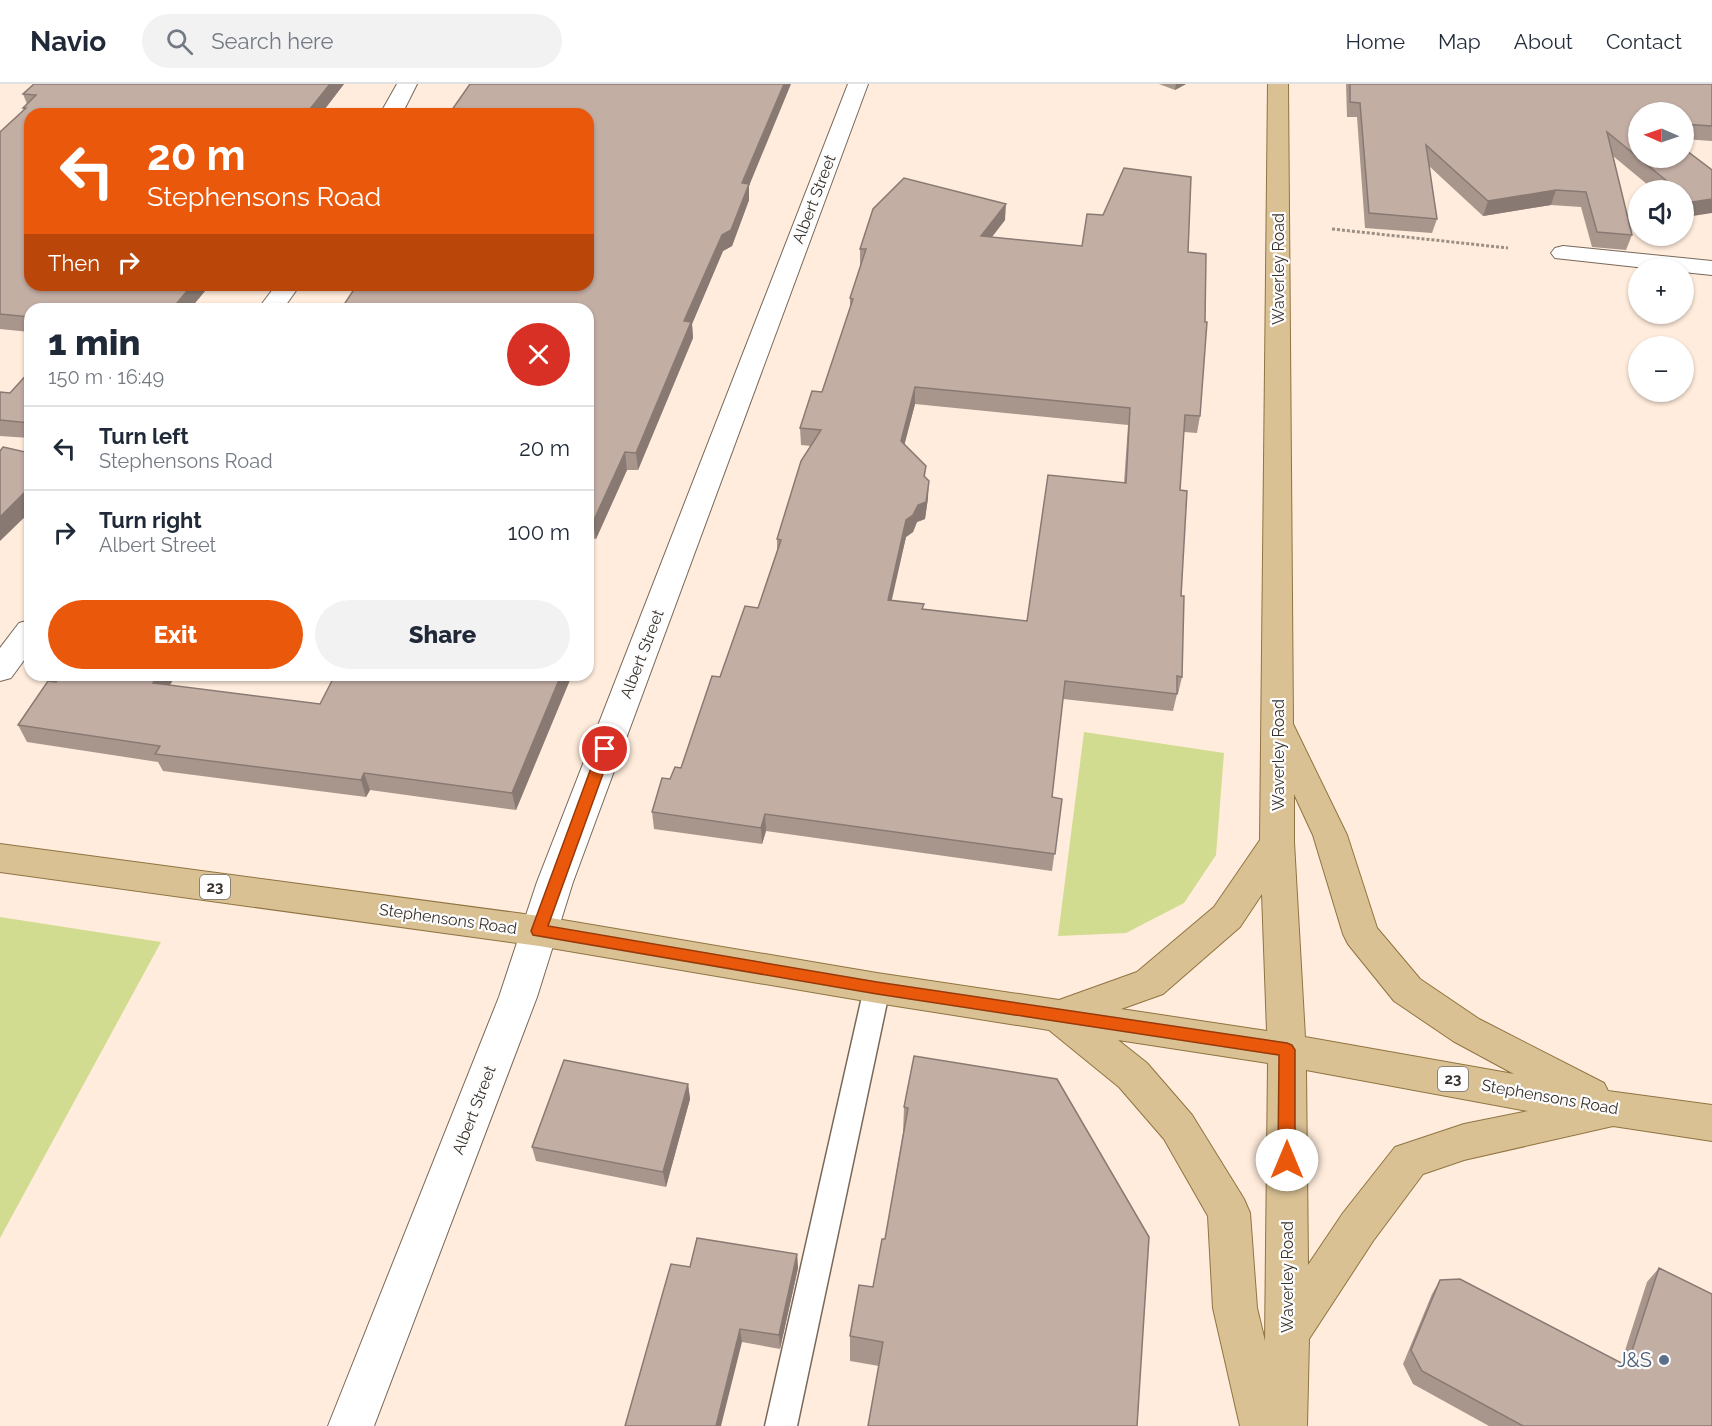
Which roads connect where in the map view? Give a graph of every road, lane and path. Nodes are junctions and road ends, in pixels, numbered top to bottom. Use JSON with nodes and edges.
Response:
{"nodes":[{"id":1,"x":407,"y":84,"type":"edge"},
{"id":2,"x":858,"y":84,"type":"edge"},
{"id":3,"x":1278,"y":84,"type":"edge"},
{"id":4,"x":394,"y":108,"type":"edge"},
{"id":5,"x":1332,"y":229,"type":"dead end"},
{"id":6,"x":1508,"y":249,"type":"dead end"},
{"id":7,"x":1563,"y":253,"type":"dead end"},
{"id":8,"x":1712,"y":268,"type":"edge"},
{"id":9,"x":24,"y":638,"type":"edge"},
{"id":10,"x":0,"y":670,"type":"edge"},
{"id":11,"x":1278,"y":722,"type":"junction"},
{"id":12,"x":1277,"y":842,"type":"junction"},
{"id":13,"x":0,"y":858,"type":"edge"},
{"id":14,"x":539,"y":931,"type":"junction"},
{"id":15,"x":877,"y":988,"type":"junction"},
{"id":16,"x":1058,"y":1016,"type":"junction"},
{"id":17,"x":1287,"y":1050,"type":"junction"},
{"id":18,"x":1618,"y":1110,"type":"junction"},
{"id":19,"x":1712,"y":1123,"type":"edge"},
{"id":20,"x":1287,"y":1334,"type":"junction"},
{"id":21,"x":351,"y":1426,"type":"edge"},
{"id":22,"x":781,"y":1426,"type":"edge"},
{"id":23,"x":1263,"y":1426,"type":"edge"},
{"id":24,"x":1284,"y":1426,"type":"edge"}],
"edges":[{"from":1,"to":4,"type":"street"},
{"from":2,"to":14,"type":"street","name":"Albert Street"},
{"from":3,"to":11,"type":"main road","name":"Waverley Road"},
{"from":5,"to":6,"type":"path"},
{"from":7,"to":8,"type":"street"},
{"from":9,"to":10,"type":"street"},
{"from":11,"to":12,"type":"main road","name":"Waverley Road"},
{"from":11,"to":18,"type":"main road"},
{"from":12,"to":16,"type":"main road"},
{"from":12,"to":17,"type":"main road","name":"Waverley Road"},
{"from":13,"to":14,"type":"main road","name":"Stephensons Road","number":"23"},
{"from":14,"to":15,"type":"main road","name":"Stephensons Road","number":"23"},
{"from":14,"to":21,"type":"street","name":"Albert Street"},
{"from":15,"to":16,"type":"main road","name":"Stephensons Road","number":"23"},
{"from":15,"to":22,"type":"lane"},
{"from":16,"to":17,"type":"main road","name":"Stephensons Road","number":"23"},
{"from":16,"to":23,"type":"main road"},
{"from":17,"to":18,"type":"main road","name":"Stephensons Road","number":"23"},
{"from":17,"to":20,"type":"main road","name":"Waverley Road"},
{"from":18,"to":19,"type":"main road","name":"Stephensons Road","number":"23"},
{"from":18,"to":20,"type":"main road"},
{"from":20,"to":24,"type":"main road","name":"Waverley Road"}]}
